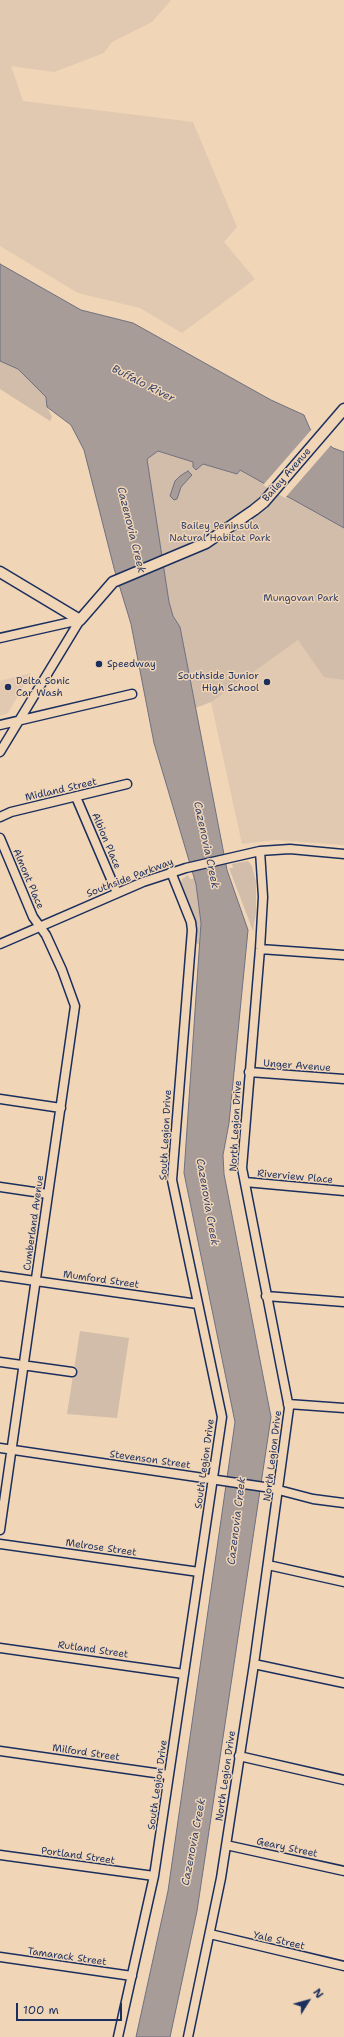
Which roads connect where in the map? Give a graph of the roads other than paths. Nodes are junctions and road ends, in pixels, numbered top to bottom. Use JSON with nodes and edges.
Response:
{"nodes":[{"id":1,"x":344,"y":409,"type":"edge"},
{"id":2,"x":0,"y":572,"type":"edge"},
{"id":3,"x":80,"y":620,"type":"junction"},
{"id":4,"x":0,"y":638,"type":"edge"},
{"id":5,"x":132,"y":694,"type":"dead end"},
{"id":6,"x":19,"y":720,"type":"junction"},
{"id":7,"x":0,"y":725,"type":"edge"},
{"id":8,"x":0,"y":752,"type":"edge"},
{"id":9,"x":127,"y":784,"type":"dead end"},
{"id":10,"x":76,"y":797,"type":"junction"},
{"id":11,"x":0,"y":817,"type":"edge"},
{"id":12,"x":0,"y":838,"type":"edge"},
{"id":13,"x":260,"y":851,"type":"junction"},
{"id":14,"x":344,"y":854,"type":"edge"},
{"id":15,"x":171,"y":872,"type":"junction"},
{"id":16,"x":117,"y":893,"type":"junction"},
{"id":17,"x":40,"y":926,"type":"junction"},
{"id":18,"x":0,"y":944,"type":"edge"},
{"id":19,"x":260,"y":948,"type":"junction"},
{"id":20,"x":344,"y":955,"type":"edge"},
{"id":21,"x":249,"y":1072,"type":"junction"},
{"id":22,"x":344,"y":1079,"type":"edge"},
{"id":23,"x":0,"y":1099,"type":"edge"},
{"id":24,"x":60,"y":1108,"type":"junction"},
{"id":25,"x":245,"y":1182,"type":"junction"},
{"id":26,"x":0,"y":1187,"type":"edge"},
{"id":27,"x":344,"y":1191,"type":"edge"},
{"id":28,"x":48,"y":1194,"type":"junction"},
{"id":29,"x":0,"y":1276,"type":"edge"},
{"id":30,"x":36,"y":1281,"type":"junction"},
{"id":31,"x":266,"y":1296,"type":"junction"},
{"id":32,"x":344,"y":1302,"type":"edge"},
{"id":33,"x":198,"y":1304,"type":"junction"},
{"id":34,"x":0,"y":1362,"type":"edge"},
{"id":35,"x":23,"y":1365,"type":"junction"},
{"id":36,"x":72,"y":1372,"type":"dead end"},
{"id":37,"x":288,"y":1404,"type":"junction"},
{"id":38,"x":344,"y":1408,"type":"edge"},
{"id":39,"x":0,"y":1448,"type":"edge"},
{"id":40,"x":11,"y":1450,"type":"junction"},
{"id":41,"x":215,"y":1479,"type":"junction"},
{"id":42,"x":275,"y":1489,"type":"junction"},
{"id":43,"x":344,"y":1503,"type":"edge"},
{"id":44,"x":0,"y":1530,"type":"edge"},
{"id":45,"x":0,"y":1544,"type":"edge"},
{"id":46,"x":268,"y":1565,"type":"junction"},
{"id":47,"x":199,"y":1572,"type":"junction"},
{"id":48,"x":344,"y":1582,"type":"edge"},
{"id":49,"x":0,"y":1648,"type":"edge"},
{"id":50,"x":254,"y":1664,"type":"junction"},
{"id":51,"x":184,"y":1674,"type":"junction"},
{"id":52,"x":344,"y":1683,"type":"edge"},
{"id":53,"x":0,"y":1751,"type":"edge"},
{"id":54,"x":240,"y":1756,"type":"junction"},
{"id":55,"x":169,"y":1775,"type":"junction"},
{"id":56,"x":344,"y":1780,"type":"edge"},
{"id":57,"x":226,"y":1845,"type":"junction"},
{"id":58,"x":0,"y":1855,"type":"edge"},
{"id":59,"x":344,"y":1871,"type":"edge"},
{"id":60,"x":154,"y":1876,"type":"junction"},
{"id":61,"x":210,"y":1934,"type":"junction"},
{"id":62,"x":0,"y":1957,"type":"edge"},
{"id":63,"x":344,"y":1966,"type":"edge"},
{"id":64,"x":132,"y":1976,"type":"junction"},
{"id":65,"x":118,"y":2037,"type":"edge"},
{"id":66,"x":188,"y":2037,"type":"edge"}],
"edges":[{"from":1,"to":3,"type":"main road","name":"Bailey Avenue"},
{"from":2,"to":3,"type":"main road"},
{"from":3,"to":4,"type":"street"},
{"from":3,"to":6,"type":"street"},
{"from":5,"to":6,"type":"street"},
{"from":6,"to":7,"type":"street"},
{"from":6,"to":8,"type":"street"},
{"from":9,"to":10,"type":"street","name":"Midland Street"},
{"from":10,"to":11,"type":"street","name":"Midland Street"},
{"from":10,"to":16,"type":"street","name":"Albion Place"},
{"from":12,"to":17,"type":"street","name":"Almont Place"},
{"from":13,"to":14,"type":"street","name":"Southside Parkway"},
{"from":13,"to":15,"type":"street","name":"Southside Parkway"},
{"from":13,"to":19,"type":"street","name":"North Legion Drive"},
{"from":15,"to":16,"type":"street","name":"Southside Parkway"},
{"from":15,"to":33,"type":"street","name":"South Legion Drive"},
{"from":16,"to":17,"type":"street","name":"Southside Parkway"},
{"from":17,"to":18,"type":"street","name":"Southside Parkway"},
{"from":17,"to":24,"type":"street","name":"Cumberland Avenue"},
{"from":19,"to":20,"type":"street"},
{"from":19,"to":21,"type":"street","name":"North Legion Drive"},
{"from":21,"to":22,"type":"street","name":"Unger Avenue"},
{"from":21,"to":25,"type":"street","name":"North Legion Drive"},
{"from":23,"to":24,"type":"street"},
{"from":24,"to":28,"type":"street","name":"Cumberland Avenue"},
{"from":25,"to":27,"type":"street","name":"Riverview Place"},
{"from":25,"to":31,"type":"street","name":"North Legion Drive"},
{"from":26,"to":28,"type":"street"},
{"from":28,"to":30,"type":"street","name":"Cumberland Avenue"},
{"from":29,"to":30,"type":"street","name":"Mumford Street"},
{"from":30,"to":33,"type":"street","name":"Mumford Street"},
{"from":30,"to":35,"type":"street","name":"Cumberland Avenue"},
{"from":31,"to":32,"type":"street"},
{"from":31,"to":37,"type":"street","name":"North Legion Drive"},
{"from":33,"to":41,"type":"street","name":"South Legion Drive"},
{"from":34,"to":35,"type":"street"},
{"from":35,"to":36,"type":"street"},
{"from":35,"to":40,"type":"street","name":"Cumberland Avenue"},
{"from":37,"to":38,"type":"street"},
{"from":37,"to":42,"type":"street","name":"North Legion Drive"},
{"from":39,"to":40,"type":"street","name":"Stevenson Street"},
{"from":40,"to":41,"type":"street","name":"Stevenson Street"},
{"from":40,"to":44,"type":"street","name":"Cumberland Avenue"},
{"from":41,"to":42,"type":"street","name":"Stevenson Street"},
{"from":41,"to":47,"type":"street","name":"South Legion Drive"},
{"from":42,"to":43,"type":"street","name":"Stevenson Street"},
{"from":42,"to":46,"type":"street","name":"North Legion Drive"},
{"from":45,"to":47,"type":"street","name":"Melrose Street"},
{"from":46,"to":48,"type":"street"},
{"from":46,"to":50,"type":"street","name":"North Legion Drive"},
{"from":47,"to":51,"type":"street","name":"South Legion Drive"},
{"from":49,"to":51,"type":"street","name":"Rutland Street"},
{"from":50,"to":52,"type":"street"},
{"from":50,"to":54,"type":"street","name":"North Legion Drive"},
{"from":51,"to":55,"type":"street","name":"South Legion Drive"},
{"from":53,"to":55,"type":"street","name":"Milford Street"},
{"from":54,"to":56,"type":"street"},
{"from":54,"to":57,"type":"street","name":"North Legion Drive"},
{"from":55,"to":60,"type":"street","name":"South Legion Drive"},
{"from":57,"to":59,"type":"street","name":"Geary Street"},
{"from":57,"to":61,"type":"street","name":"North Legion Drive"},
{"from":58,"to":60,"type":"street","name":"Portland Street"},
{"from":60,"to":64,"type":"street","name":"South Legion Drive"},
{"from":61,"to":63,"type":"street","name":"Yale Street"},
{"from":61,"to":66,"type":"street","name":"North Legion Drive"},
{"from":62,"to":64,"type":"street","name":"Tamarack Street"},
{"from":64,"to":65,"type":"street","name":"South Legion Drive"}]}
